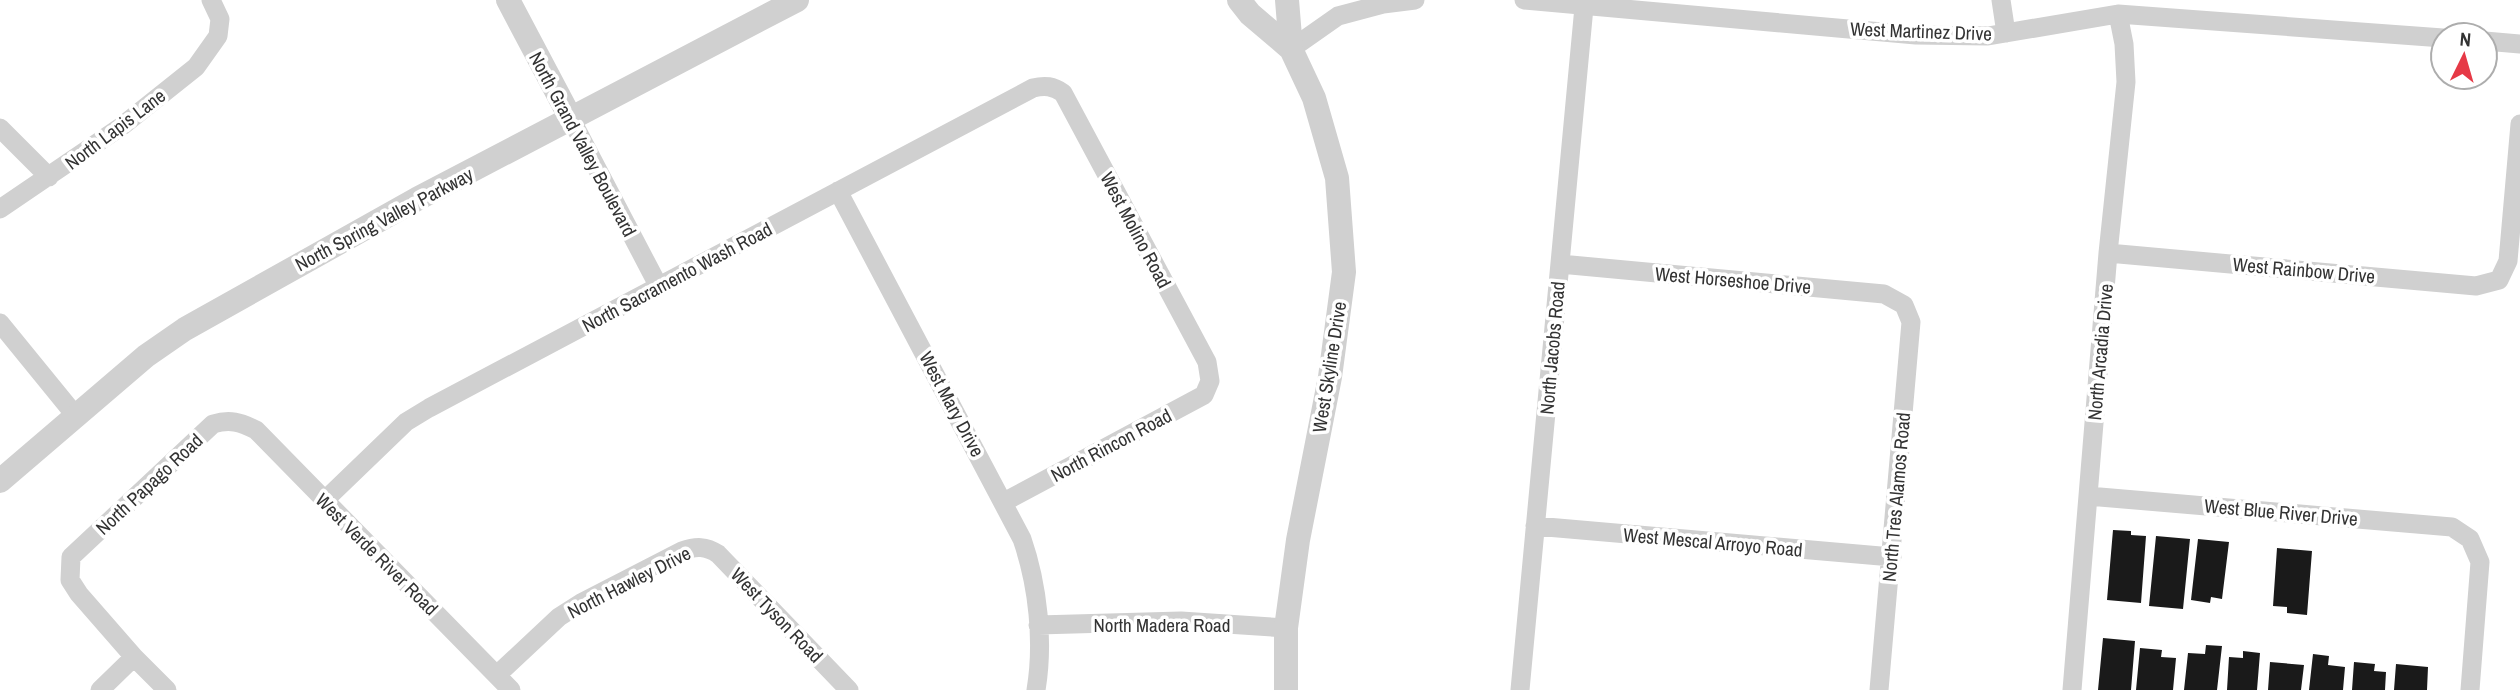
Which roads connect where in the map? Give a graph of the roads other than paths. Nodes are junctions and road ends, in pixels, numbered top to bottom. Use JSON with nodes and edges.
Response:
{"nodes":[{"id":1,"x":211,"y":0,"type":"edge"},
{"id":2,"x":508,"y":0,"type":"edge"},
{"id":3,"x":797,"y":0,"type":"edge"},
{"id":4,"x":1239,"y":0,"type":"edge"},
{"id":5,"x":1287,"y":0,"type":"edge"},
{"id":6,"x":1415,"y":0,"type":"edge"},
{"id":7,"x":1524,"y":0,"type":"edge"},
{"id":8,"x":2001,"y":0,"type":"edge"},
{"id":9,"x":1584,"y":6,"type":"junction"},
{"id":10,"x":2118,"y":14,"type":"junction"},
{"id":11,"x":2006,"y":33,"type":"junction"},
{"id":12,"x":2429,"y":37,"type":"edge"},
{"id":13,"x":2499,"y":42,"type":"edge"},
{"id":14,"x":2520,"y":44,"type":"edge"},
{"id":15,"x":1291,"y":49,"type":"junction"},
{"id":16,"x":1051,"y":86,"type":"joint"},
{"id":17,"x":570,"y":119,"type":"junction"},
{"id":18,"x":2520,"y":124,"type":"edge"},
{"id":19,"x":0,"y":128,"type":"edge"},
{"id":20,"x":49,"y":177,"type":"junction"},
{"id":21,"x":838,"y":191,"type":"junction"},
{"id":22,"x":0,"y":209,"type":"edge"},
{"id":23,"x":2108,"y":253,"type":"junction"},
{"id":24,"x":1560,"y":264,"type":"junction"},
{"id":25,"x":659,"y":287,"type":"junction"},
{"id":26,"x":1904,"y":305,"type":"joint"},
{"id":27,"x":0,"y":323,"type":"edge"},
{"id":28,"x":1210,"y":381,"type":"joint"},
{"id":29,"x":75,"y":415,"type":"junction"},
{"id":30,"x":241,"y":423,"type":"joint"},
{"id":31,"x":0,"y":481,"type":"edge"},
{"id":32,"x":2088,"y":496,"type":"junction"},
{"id":33,"x":324,"y":501,"type":"junction"},
{"id":34,"x":1004,"y":502,"type":"junction"},
{"id":35,"x":1535,"y":526,"type":"junction"},
{"id":36,"x":700,"y":547,"type":"joint"},
{"id":37,"x":1892,"y":557,"type":"junction"},
{"id":38,"x":1038,"y":625,"type":"junction"},
{"id":39,"x":1286,"y":628,"type":"junction"},
{"id":40,"x":134,"y":657,"type":"junction"},
{"id":41,"x":497,"y":675,"type":"junction"},
{"id":42,"x":100,"y":690,"type":"edge"},
{"id":43,"x":167,"y":690,"type":"edge"},
{"id":44,"x":511,"y":690,"type":"edge"},
{"id":45,"x":849,"y":690,"type":"edge"},
{"id":46,"x":1036,"y":690,"type":"edge"},
{"id":47,"x":1286,"y":690,"type":"edge"},
{"id":48,"x":1520,"y":690,"type":"edge"},
{"id":49,"x":1879,"y":690,"type":"edge"},
{"id":50,"x":2072,"y":690,"type":"edge"},
{"id":51,"x":2470,"y":690,"type":"edge"}],
"edges":[{"from":1,"to":20,"type":"street","name":"North Lapis Lane"},
{"from":2,"to":17,"type":"street","name":"North Grand Valley Boulevard"},
{"from":3,"to":17,"type":"street","name":"North Spring Valley Parkway"},
{"from":4,"to":15,"type":"street","name":"West Skyline Drive"},
{"from":5,"to":15,"type":"street","name":"West Skyline Drive"},
{"from":6,"to":15,"type":"street"},
{"from":7,"to":9,"type":"street","name":"West Martinez Drive"},
{"from":8,"to":11,"type":"street"},
{"from":9,"to":11,"type":"street","name":"West Martinez Drive"},
{"from":9,"to":24,"type":"street","name":"North Jacobs Road"},
{"from":10,"to":11,"type":"street","name":"West Martinez Drive"},
{"from":10,"to":12,"type":"street","name":"West Martinez Drive"},
{"from":10,"to":23,"type":"street","name":"North Arcadia Drive"},
{"from":13,"to":14,"type":"street"},
{"from":15,"to":39,"type":"street","name":"West Skyline Drive"},
{"from":16,"to":21,"type":"street","name":"North Sacramento Wash Road"},
{"from":16,"to":28,"type":"street","name":"West Molino Road"},
{"from":17,"to":25,"type":"street","name":"North Grand Valley Boulevard"},
{"from":17,"to":29,"type":"street","name":"North Spring Valley Parkway"},
{"from":18,"to":23,"type":"street","name":"West Rainbow Drive"},
{"from":19,"to":20,"type":"street"},
{"from":20,"to":22,"type":"street","name":"North Lapis Lane"},
{"from":21,"to":25,"type":"street","name":"North Sacramento Wash Road"},
{"from":21,"to":34,"type":"street","name":"West Mary Drive"},
{"from":23,"to":32,"type":"street","name":"North Arcadia Drive"},
{"from":24,"to":26,"type":"street","name":"West Horseshoe Drive"},
{"from":24,"to":35,"type":"street","name":"North Jacobs Road"},
{"from":25,"to":33,"type":"street","name":"North Sacramento Wash Road"},
{"from":26,"to":37,"type":"street","name":"North Tres Alamos Road"},
{"from":27,"to":29,"type":"street"},
{"from":28,"to":34,"type":"street","name":"North Rincon Road"},
{"from":29,"to":31,"type":"street","name":"North Spring Valley Parkway"},
{"from":30,"to":33,"type":"street","name":"West Verde River Road"},
{"from":30,"to":40,"type":"street","name":"North Papago Road"},
{"from":32,"to":50,"type":"street","name":"North Arcadia Drive"},
{"from":32,"to":51,"type":"street","name":"West Blue River Drive"},
{"from":33,"to":41,"type":"street","name":"West Verde River Road"},
{"from":34,"to":38,"type":"street","name":"West Mary Drive"},
{"from":35,"to":37,"type":"street","name":"West Mescal Arroyo Road"},
{"from":35,"to":48,"type":"street","name":"North Jacobs Road"},
{"from":36,"to":41,"type":"street","name":"North Hawley Drive"},
{"from":36,"to":45,"type":"street","name":"West Tyson Road"},
{"from":37,"to":49,"type":"street","name":"North Tres Alamos Road"},
{"from":38,"to":39,"type":"street","name":"North Madera Road"},
{"from":38,"to":46,"type":"street","name":"West Mary Drive"},
{"from":39,"to":47,"type":"street","name":"West Skyline Drive"},
{"from":40,"to":42,"type":"street"},
{"from":40,"to":43,"type":"street"},
{"from":41,"to":44,"type":"street","name":"West Verde River Road"}]}
